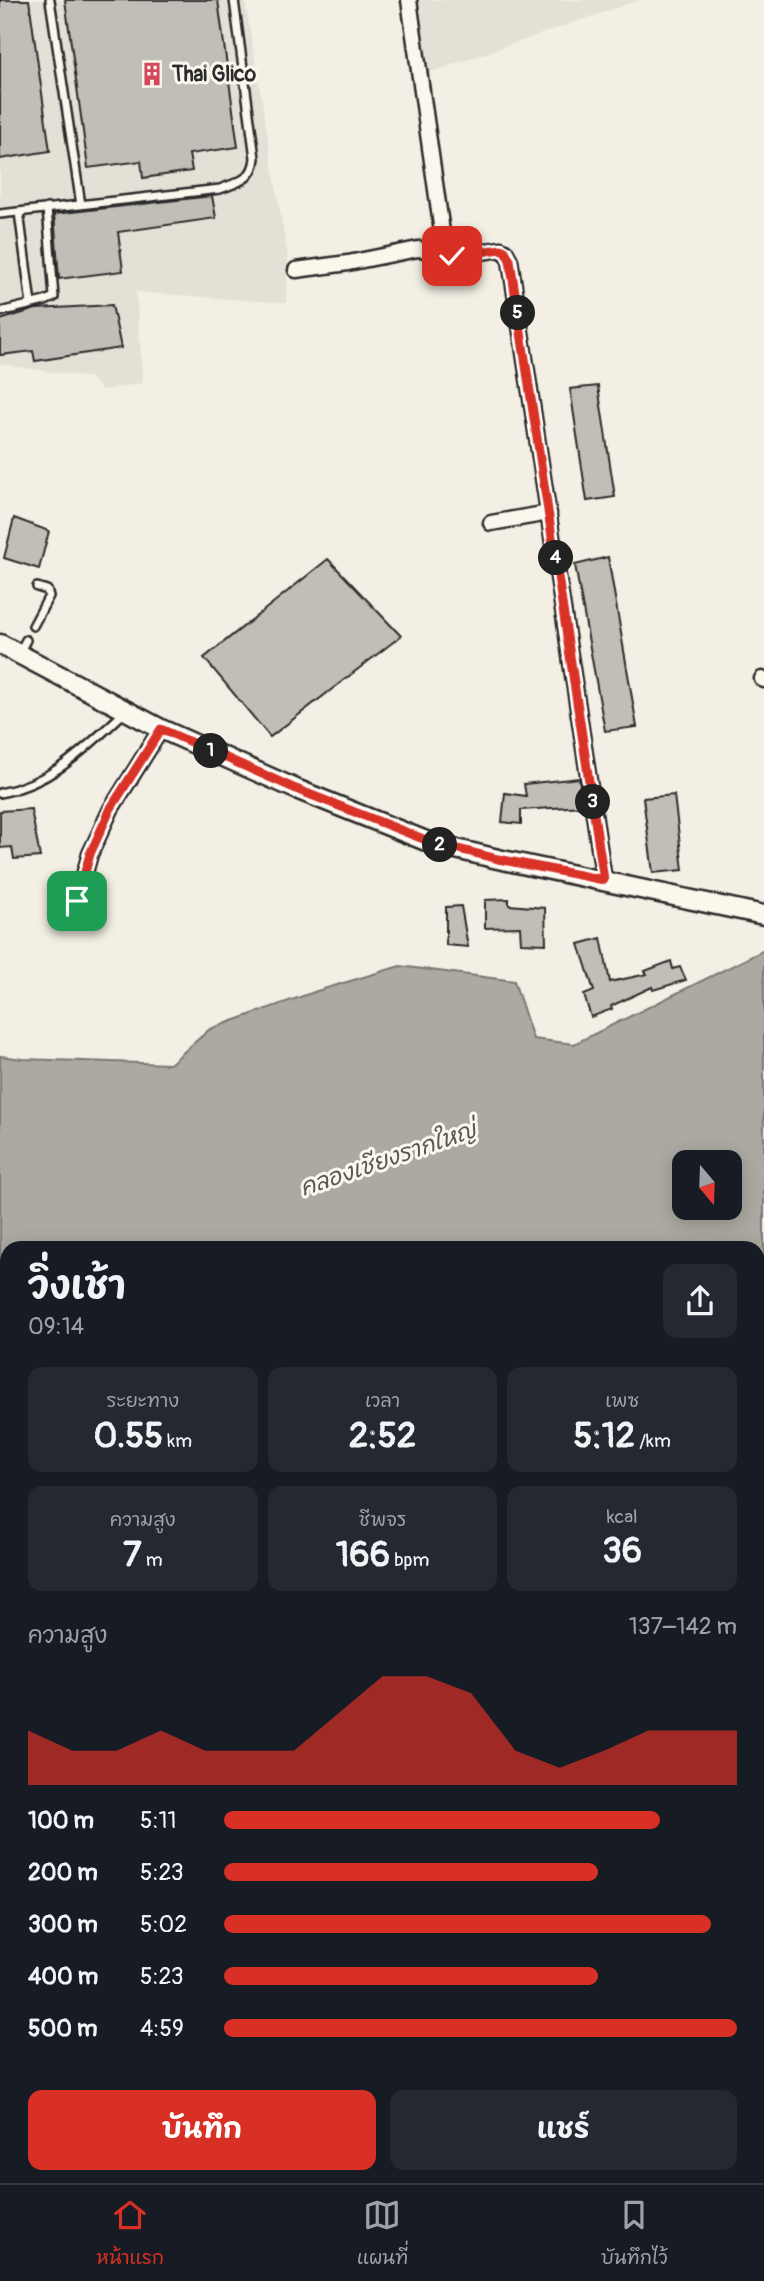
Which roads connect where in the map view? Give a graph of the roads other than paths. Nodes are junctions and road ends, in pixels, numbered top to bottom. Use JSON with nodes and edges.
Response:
{"nodes":[{"id":1,"x":50,"y":0,"type":"edge"},
{"id":2,"x":234,"y":0,"type":"edge"},
{"id":3,"x":409,"y":0,"type":"edge"},
{"id":4,"x":81,"y":205,"type":"junction"},
{"id":5,"x":47,"y":208,"type":"junction"},
{"id":6,"x":19,"y":212,"type":"junction"},
{"id":7,"x":0,"y":214,"type":"edge"},
{"id":8,"x":447,"y":254,"type":"junction"},
{"id":9,"x":296,"y":270,"type":"dead end"},
{"id":10,"x":31,"y":304,"type":"junction"},
{"id":11,"x":0,"y":312,"type":"edge"},
{"id":12,"x":549,"y":513,"type":"junction"},
{"id":13,"x":491,"y":523,"type":"dead end"},
{"id":14,"x":37,"y":587,"type":"dead end"},
{"id":15,"x":33,"y":626,"type":"dead end"},
{"id":16,"x":0,"y":644,"type":"edge"},
{"id":17,"x":126,"y":711,"type":"junction"},
{"id":18,"x":161,"y":729,"type":"junction"},
{"id":19,"x":0,"y":793,"type":"edge"},
{"id":20,"x":604,"y":880,"type":"junction"},
{"id":21,"x":77,"y":901,"type":"dead end"},
{"id":22,"x":764,"y":915,"type":"edge"}],
"edges":[{"from":1,"to":4,"type":"lane"},
{"from":2,"to":4,"type":"lane"},
{"from":3,"to":8,"type":"street"},
{"from":4,"to":5,"type":"lane"},
{"from":5,"to":6,"type":"lane"},
{"from":5,"to":10,"type":"lane"},
{"from":6,"to":7,"type":"lane"},
{"from":6,"to":10,"type":"lane"},
{"from":8,"to":9,"type":"street"},
{"from":8,"to":12,"type":"street"},
{"from":10,"to":11,"type":"lane"},
{"from":12,"to":13,"type":"street"},
{"from":12,"to":20,"type":"street"},
{"from":14,"to":15,"type":"lane"},
{"from":16,"to":17,"type":"street"},
{"from":17,"to":18,"type":"street"},
{"from":17,"to":19,"type":"lane"},
{"from":18,"to":20,"type":"street"},
{"from":18,"to":21,"type":"street"},
{"from":20,"to":22,"type":"street"}]}
